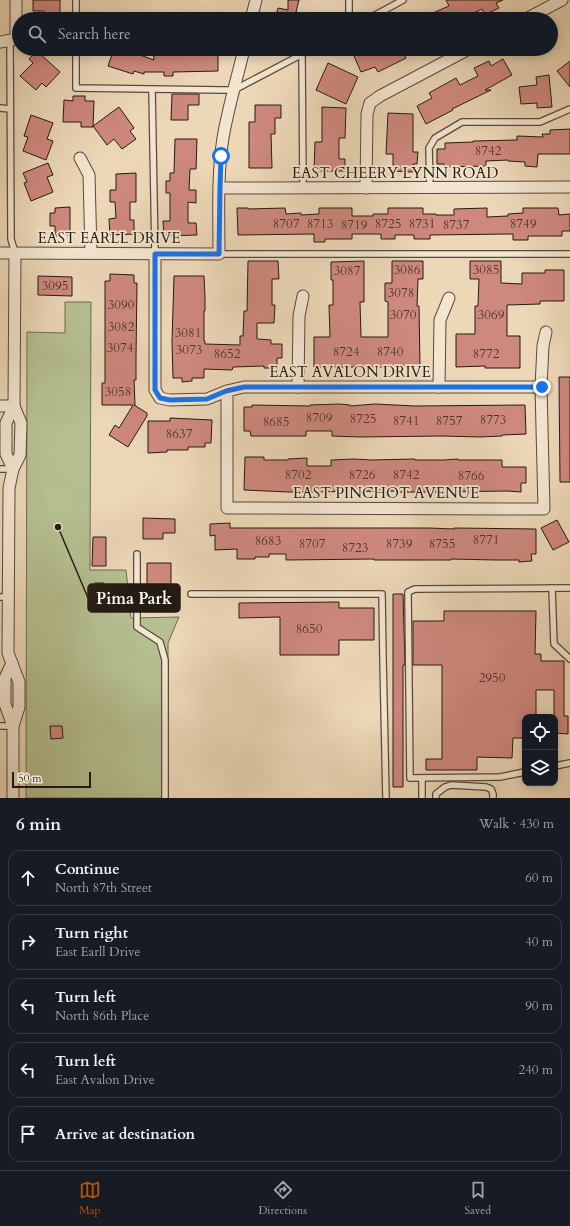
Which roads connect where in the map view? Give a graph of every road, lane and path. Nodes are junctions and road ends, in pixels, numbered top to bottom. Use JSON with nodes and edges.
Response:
{"nodes":[{"id":1,"x":16,"y":0,"type":"edge"},
{"id":2,"x":76,"y":0,"type":"edge"},
{"id":3,"x":256,"y":0,"type":"edge"},
{"id":4,"x":349,"y":0,"type":"edge"},
{"id":5,"x":403,"y":0,"type":"edge"},
{"id":6,"x":562,"y":0,"type":"edge"},
{"id":7,"x":14,"y":12,"type":"edge"},
{"id":8,"x":76,"y":12,"type":"edge"},
{"id":9,"x":253,"y":12,"type":"edge"},
{"id":10,"x":349,"y":12,"type":"edge"},
{"id":11,"x":381,"y":12,"type":"edge"},
{"id":12,"x":539,"y":12,"type":"edge"},
{"id":13,"x":12,"y":20,"type":"edge"},
{"id":14,"x":8,"y":41,"type":"edge"},
{"id":15,"x":76,"y":56,"type":"edge"},
{"id":16,"x":242,"y":56,"type":"edge"},
{"id":17,"x":298,"y":56,"type":"edge"},
{"id":18,"x":302,"y":56,"type":"edge"},
{"id":19,"x":456,"y":56,"type":"edge"},
{"id":20,"x":152,"y":89,"type":"junction"},
{"id":21,"x":234,"y":90,"type":"junction"},
{"id":22,"x":0,"y":108,"type":"edge"},
{"id":23,"x":10,"y":109,"type":"junction"},
{"id":24,"x":570,"y":109,"type":"edge"},
{"id":25,"x":80,"y":158,"type":"dead end"},
{"id":26,"x":570,"y":187,"type":"edge"},
{"id":27,"x":220,"y":188,"type":"junction"},
{"id":28,"x":302,"y":188,"type":"junction"},
{"id":29,"x":366,"y":188,"type":"junction"},
{"id":30,"x":430,"y":188,"type":"junction"},
{"id":31,"x":0,"y":253,"type":"edge"},
{"id":32,"x":14,"y":253,"type":"junction"},
{"id":33,"x":91,"y":253,"type":"junction"},
{"id":34,"x":155,"y":254,"type":"junction"},
{"id":35,"x":219,"y":254,"type":"junction"},
{"id":36,"x":570,"y":254,"type":"edge"},
{"id":37,"x":303,"y":296,"type":"dead end"},
{"id":38,"x":448,"y":298,"type":"dead end"},
{"id":39,"x":546,"y":332,"type":"dead end"},
{"id":40,"x":298,"y":387,"type":"junction"},
{"id":41,"x":439,"y":387,"type":"junction"},
{"id":42,"x":542,"y":387,"type":"junction"},
{"id":43,"x":226,"y":391,"type":"junction"},
{"id":44,"x":0,"y":406,"type":"edge"},
{"id":45,"x":14,"y":406,"type":"junction"},
{"id":46,"x":0,"y":469,"type":"edge"},
{"id":47,"x":13,"y":469,"type":"junction"},
{"id":48,"x":4,"y":534,"type":"edge"},
{"id":49,"x":137,"y":554,"type":"dead end"},
{"id":50,"x":552,"y":588,"type":"junction"},
{"id":51,"x":570,"y":588,"type":"edge"},
{"id":52,"x":191,"y":594,"type":"dead end"},
{"id":53,"x":4,"y":597,"type":"edge"},
{"id":54,"x":570,"y":659,"type":"edge"},
{"id":55,"x":0,"y":663,"type":"edge"},
{"id":56,"x":12,"y":663,"type":"junction"},
{"id":57,"x":0,"y":726,"type":"edge"},
{"id":58,"x":13,"y":726,"type":"junction"},
{"id":59,"x":570,"y":763,"type":"edge"},
{"id":60,"x":558,"y":765,"type":"edge"},
{"id":61,"x":522,"y":773,"type":"edge"},
{"id":62,"x":422,"y":778,"type":"junction"},
{"id":63,"x":13,"y":798,"type":"edge"},
{"id":64,"x":165,"y":798,"type":"edge"},
{"id":65,"x":386,"y":798,"type":"edge"},
{"id":66,"x":422,"y":798,"type":"edge"},
{"id":67,"x":436,"y":798,"type":"edge"},
{"id":68,"x":493,"y":798,"type":"edge"}],
"edges":[{"from":1,"to":7,"type":"street"},
{"from":2,"to":8,"type":"lane"},
{"from":3,"to":9,"type":"street"},
{"from":4,"to":10,"type":"lane"},
{"from":5,"to":11,"type":"lane"},
{"from":6,"to":12,"type":"street"},
{"from":13,"to":14,"type":"street"},
{"from":14,"to":23,"type":"lane"},
{"from":15,"to":20,"type":"lane"},
{"from":16,"to":21,"type":"street"},
{"from":17,"to":21,"type":"lane"},
{"from":18,"to":28,"type":"lane"},
{"from":19,"to":29,"type":"street"},
{"from":20,"to":21,"type":"lane"},
{"from":20,"to":34,"type":"lane"},
{"from":21,"to":27,"type":"street"},
{"from":22,"to":23,"type":"lane"},
{"from":23,"to":32,"type":"lane"},
{"from":24,"to":30,"type":"lane"},
{"from":25,"to":33,"type":"street"},
{"from":26,"to":30,"type":"street","name":"EAST CHEERY LYNN ROAD"},
{"from":27,"to":28,"type":"street","name":"EAST CHEERY LYNN ROAD"},
{"from":27,"to":35,"type":"street"},
{"from":28,"to":29,"type":"street","name":"EAST CHEERY LYNN ROAD"},
{"from":29,"to":30,"type":"street","name":"EAST CHEERY LYNN ROAD"},
{"from":31,"to":32,"type":"street","name":"EAST EARLL DRIVE"},
{"from":32,"to":33,"type":"street","name":"EAST EARLL DRIVE"},
{"from":32,"to":45,"type":"street"},
{"from":33,"to":34,"type":"street","name":"EAST EARLL DRIVE"},
{"from":34,"to":35,"type":"street","name":"EAST EARLL DRIVE"},
{"from":34,"to":43,"type":"street","name":"EAST AVALON DRIVE"},
{"from":35,"to":36,"type":"lane"},
{"from":37,"to":40,"type":"street"},
{"from":38,"to":41,"type":"street"},
{"from":39,"to":42,"type":"street"},
{"from":40,"to":41,"type":"street","name":"EAST AVALON DRIVE"},
{"from":40,"to":43,"type":"street","name":"EAST AVALON DRIVE"},
{"from":41,"to":42,"type":"street","name":"EAST AVALON DRIVE"},
{"from":42,"to":43,"type":"street","name":"EAST PINCHOT AVENUE"},
{"from":44,"to":45,"type":"street"},
{"from":45,"to":47,"type":"street"},
{"from":46,"to":47,"type":"lane"},
{"from":47,"to":48,"type":"street"},
{"from":48,"to":53,"type":"street"},
{"from":49,"to":64,"type":"lane"},
{"from":50,"to":51,"type":"lane"},
{"from":50,"to":54,"type":"lane"},
{"from":50,"to":62,"type":"lane"},
{"from":52,"to":65,"type":"lane"},
{"from":53,"to":56,"type":"street"},
{"from":55,"to":56,"type":"street"},
{"from":56,"to":58,"type":"street"},
{"from":57,"to":58,"type":"lane"},
{"from":58,"to":63,"type":"street"},
{"from":59,"to":60,"type":"lane"},
{"from":61,"to":62,"type":"lane"},
{"from":62,"to":66,"type":"lane"},
{"from":67,"to":68,"type":"lane"}]}
